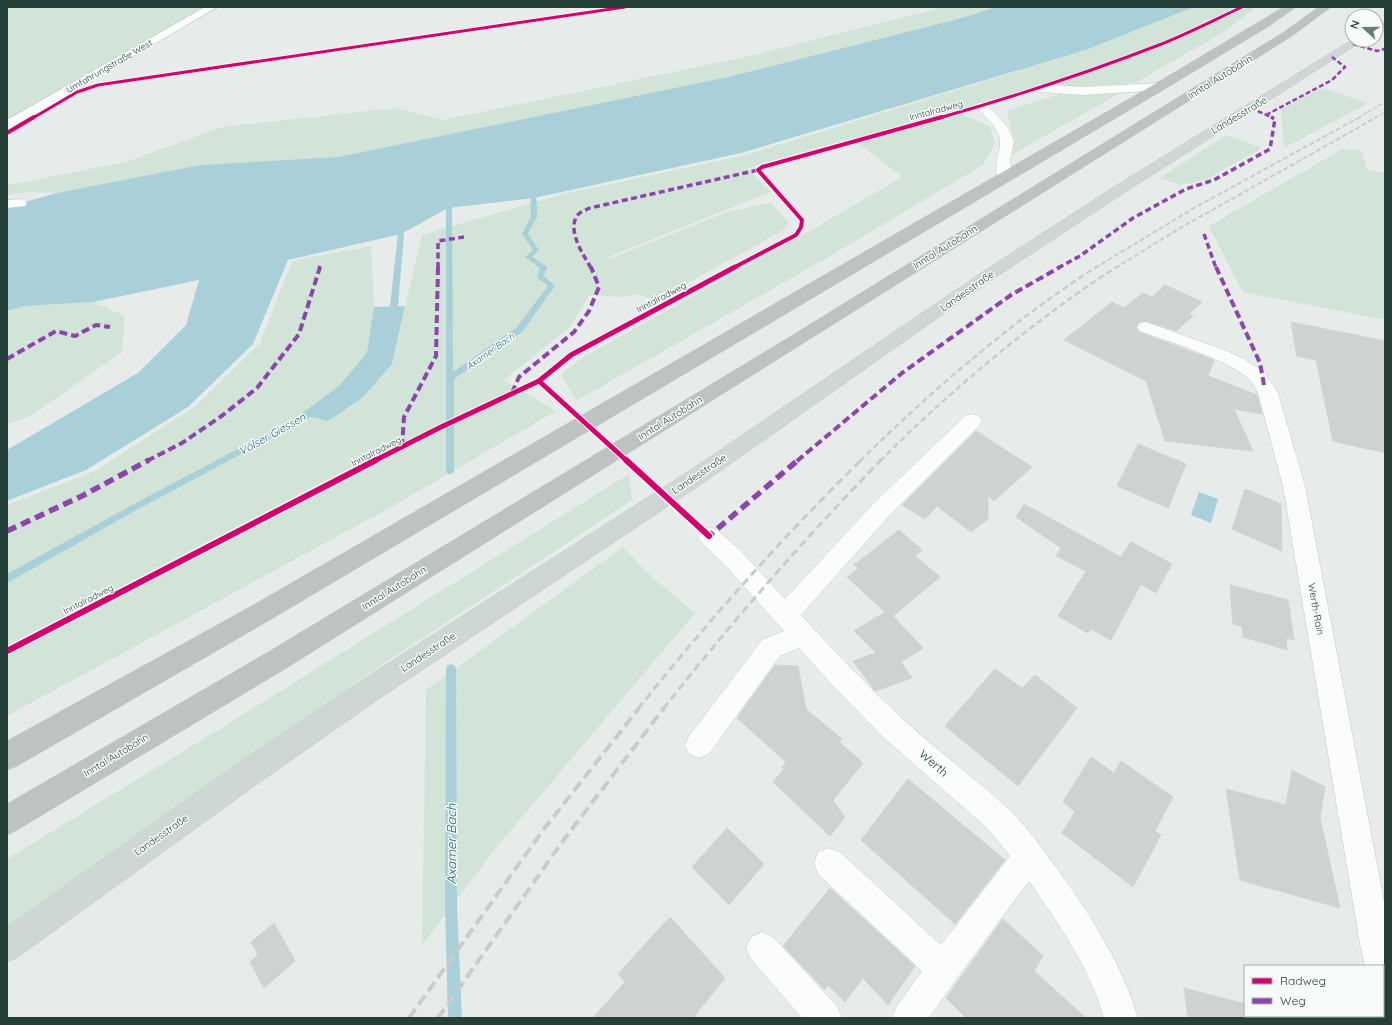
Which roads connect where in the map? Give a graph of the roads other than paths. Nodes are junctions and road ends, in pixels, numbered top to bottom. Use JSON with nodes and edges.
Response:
{"nodes":[{"id":1,"x":212,"y":7,"type":"edge"},
{"id":2,"x":1291,"y":7,"type":"edge"},
{"id":3,"x":1326,"y":7,"type":"edge"},
{"id":4,"x":1347,"y":48,"type":"edge"},
{"id":5,"x":1041,"y":88,"type":"dead end"},
{"id":6,"x":1159,"y":88,"type":"junction"},
{"id":7,"x":982,"y":106,"type":"dead end"},
{"id":8,"x":7,"y":125,"type":"edge"},
{"id":9,"x":1005,"y":178,"type":"junction"},
{"id":10,"x":1146,"y":327,"type":"dead end"},
{"id":11,"x":972,"y":421,"type":"dead end"},
{"id":12,"x":709,"y":536,"type":"dead end"},
{"id":13,"x":794,"y":625,"type":"junction"},
{"id":14,"x":700,"y":745,"type":"dead end"},
{"id":15,"x":7,"y":756,"type":"edge"},
{"id":16,"x":7,"y":820,"type":"edge"},
{"id":17,"x":1029,"y":855,"type":"junction"},
{"id":18,"x":829,"y":863,"type":"dead end"},
{"id":19,"x":7,"y":946,"type":"edge"},
{"id":20,"x":762,"y":948,"type":"dead end"},
{"id":21,"x":1381,"y":965,"type":"edge"},
{"id":22,"x":943,"y":969,"type":"junction"},
{"id":23,"x":826,"y":1018,"type":"edge"},
{"id":24,"x":909,"y":1018,"type":"edge"},
{"id":25,"x":1121,"y":1018,"type":"edge"}],
"edges":[{"from":1,"to":8,"type":"street","name":"Umfahrungstraße West"},
{"from":2,"to":6,"type":"highway"},
{"from":3,"to":16,"type":"highway","name":"Inntal Autobahn"},
{"from":4,"to":19,"type":"main road","name":"Landesstraße"},
{"from":5,"to":6,"type":"street"},
{"from":6,"to":9,"type":"highway"},
{"from":7,"to":9,"type":"street"},
{"from":9,"to":15,"type":"highway"},
{"from":10,"to":21,"type":"street","name":"Werth-Rain"},
{"from":11,"to":13,"type":"street"},
{"from":12,"to":13,"type":"street","name":"Werth"},
{"from":13,"to":14,"type":"street"},
{"from":13,"to":17,"type":"street","name":"Werth"},
{"from":17,"to":22,"type":"street"},
{"from":17,"to":25,"type":"street","name":"Werth"},
{"from":18,"to":22,"type":"street"},
{"from":20,"to":23,"type":"street"},
{"from":22,"to":24,"type":"street"}]}
